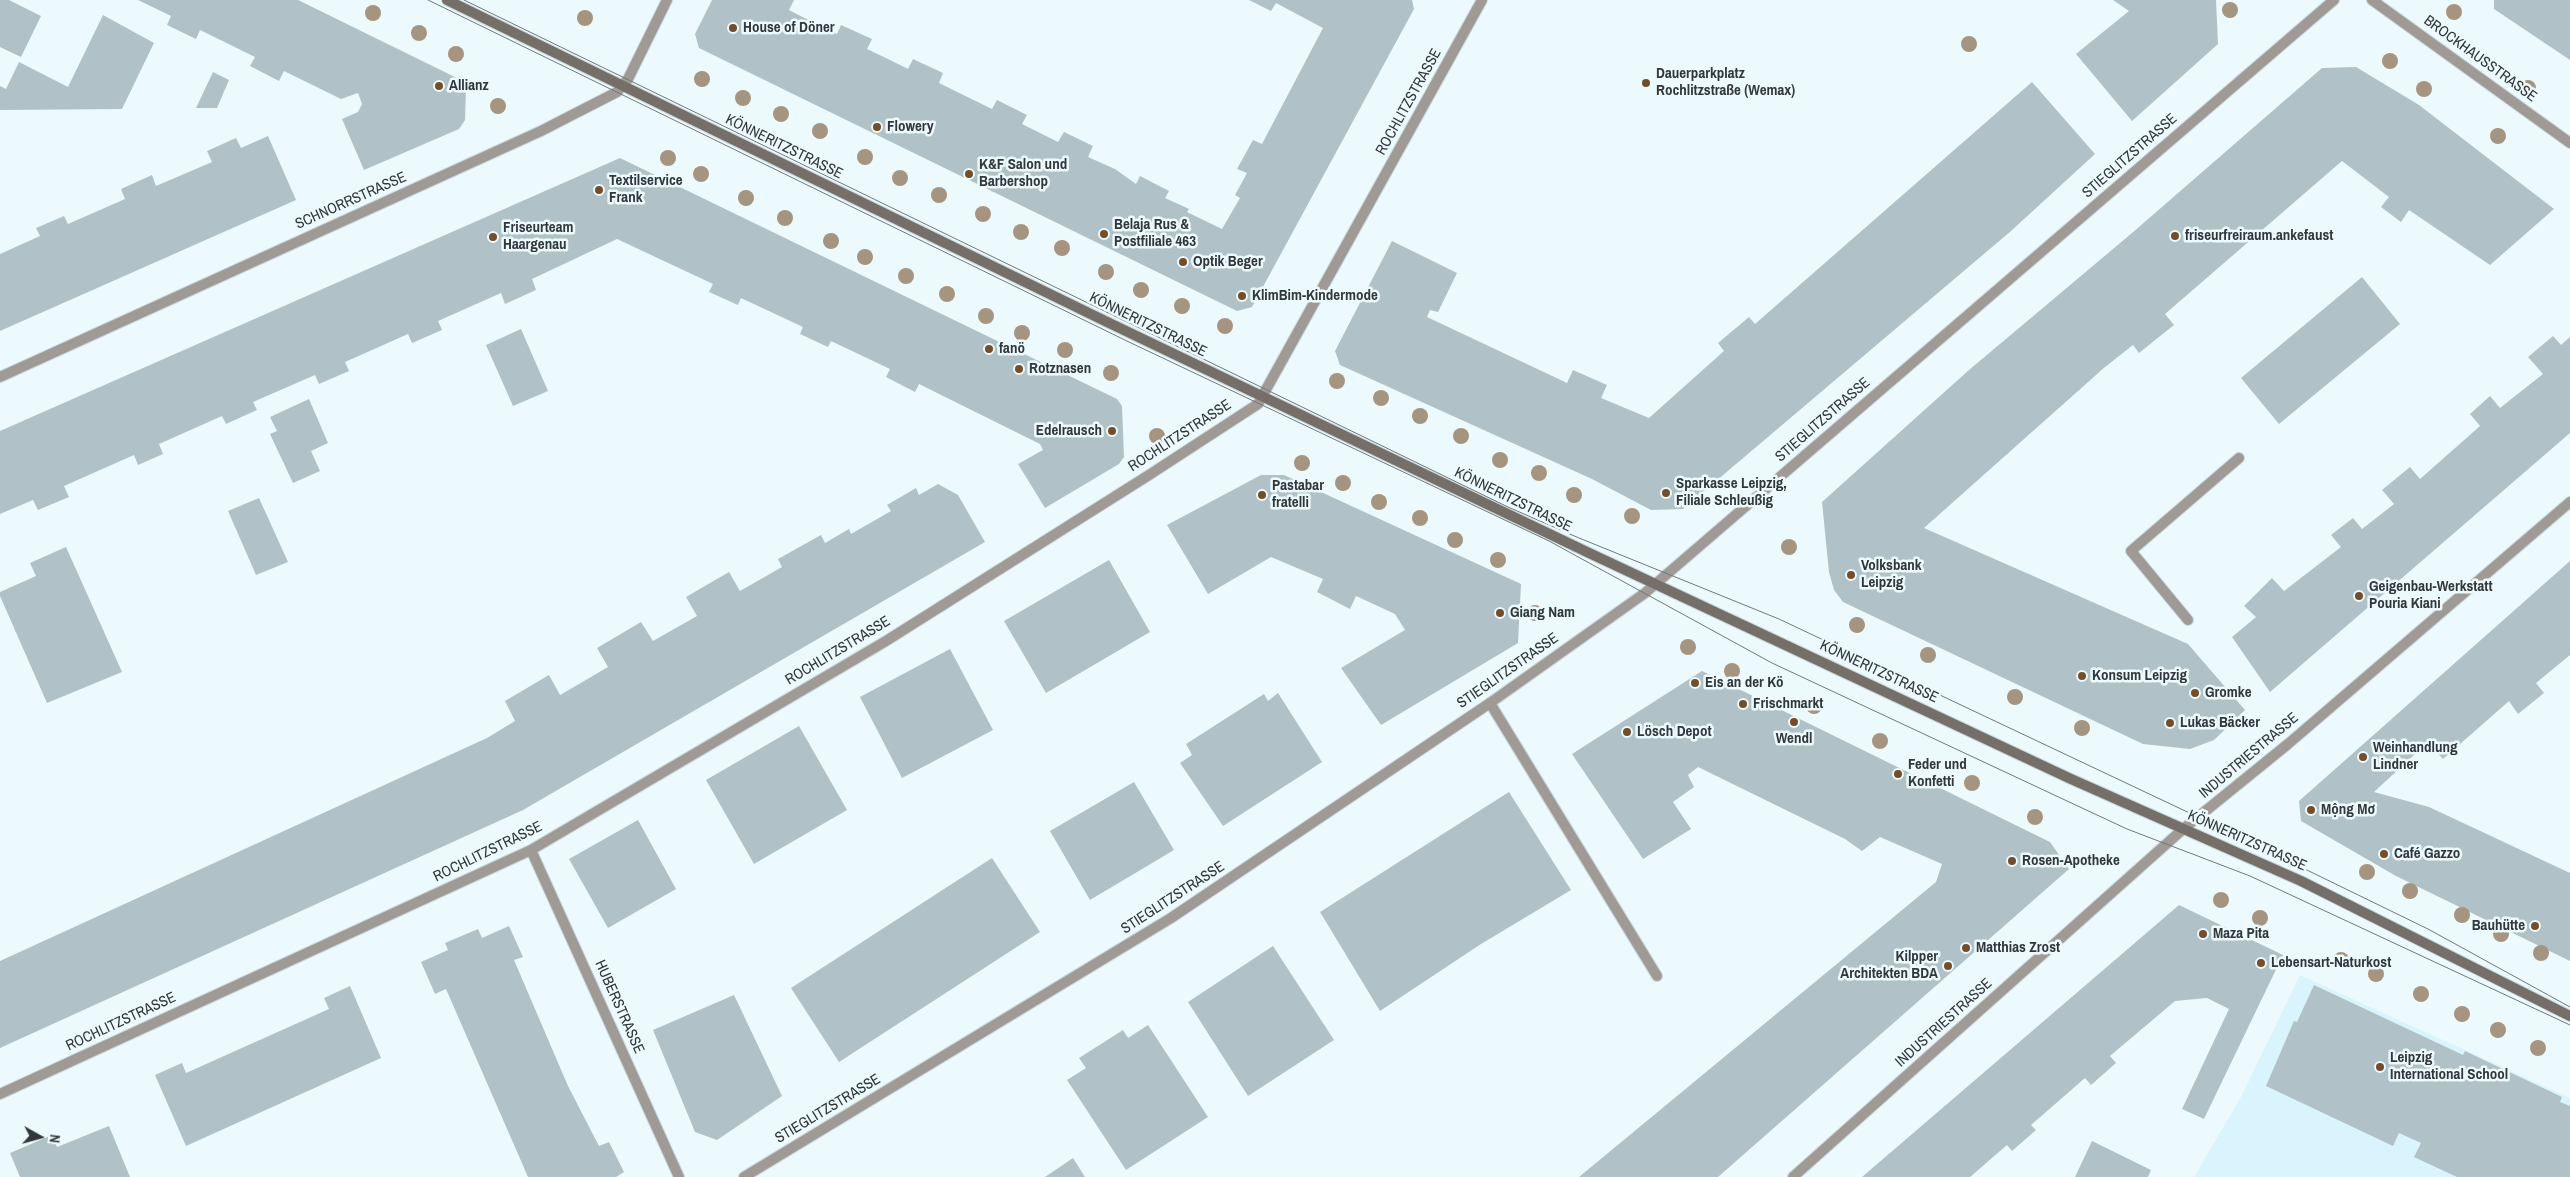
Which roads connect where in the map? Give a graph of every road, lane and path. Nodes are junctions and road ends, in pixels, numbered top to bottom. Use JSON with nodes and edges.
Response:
{"nodes":[{"id":1,"x":447,"y":0,"type":"edge"},
{"id":2,"x":666,"y":0,"type":"edge"},
{"id":3,"x":1482,"y":0,"type":"edge"},
{"id":4,"x":2334,"y":0,"type":"edge"},
{"id":5,"x":2372,"y":0,"type":"edge"},
{"id":6,"x":624,"y":87,"type":"junction"},
{"id":7,"x":2570,"y":142,"type":"edge"},
{"id":8,"x":0,"y":377,"type":"edge"},
{"id":9,"x":1263,"y":397,"type":"junction"},
{"id":10,"x":2239,"y":458,"type":"dead end"},
{"id":11,"x":2570,"y":502,"type":"edge"},
{"id":12,"x":1656,"y":584,"type":"junction"},
{"id":13,"x":2188,"y":620,"type":"dead end"},
{"id":14,"x":1490,"y":703,"type":"junction"},
{"id":15,"x":2182,"y":830,"type":"junction"},
{"id":16,"x":531,"y":850,"type":"junction"},
{"id":17,"x":1657,"y":976,"type":"dead end"},
{"id":18,"x":2570,"y":1016,"type":"edge"},
{"id":19,"x":0,"y":1094,"type":"edge"},
{"id":20,"x":679,"y":1177,"type":"edge"},
{"id":21,"x":744,"y":1177,"type":"edge"},
{"id":22,"x":1793,"y":1177,"type":"edge"}],
"edges":[{"from":1,"to":6,"type":"main road","name":"KÖNNERITZSTRASSE"},
{"from":2,"to":6,"type":"street"},
{"from":3,"to":9,"type":"street","name":"ROCHLITZSTRASSE"},
{"from":4,"to":12,"type":"street","name":"STIEGLITZSTRASSE"},
{"from":5,"to":7,"type":"street","name":"BROCKHAUSSTRASSE"},
{"from":6,"to":8,"type":"street","name":"SCHNORRSTRASSE"},
{"from":6,"to":9,"type":"main road","name":"KÖNNERITZSTRASSE"},
{"from":9,"to":12,"type":"main road","name":"KÖNNERITZSTRASSE"},
{"from":9,"to":16,"type":"street","name":"ROCHLITZSTRASSE"},
{"from":10,"to":13,"type":"street"},
{"from":11,"to":15,"type":"street","name":"INDUSTRIESTRASSE"},
{"from":12,"to":14,"type":"street","name":"STIEGLITZSTRASSE"},
{"from":12,"to":15,"type":"main road","name":"KÖNNERITZSTRASSE"},
{"from":14,"to":17,"type":"street"},
{"from":14,"to":21,"type":"street","name":"STIEGLITZSTRASSE"},
{"from":15,"to":18,"type":"main road","name":"KÖNNERITZSTRASSE"},
{"from":15,"to":22,"type":"street","name":"INDUSTRIESTRASSE"},
{"from":16,"to":19,"type":"street","name":"ROCHLITZSTRASSE"},
{"from":16,"to":20,"type":"street","name":"HUBERSTRASSE"}]}
